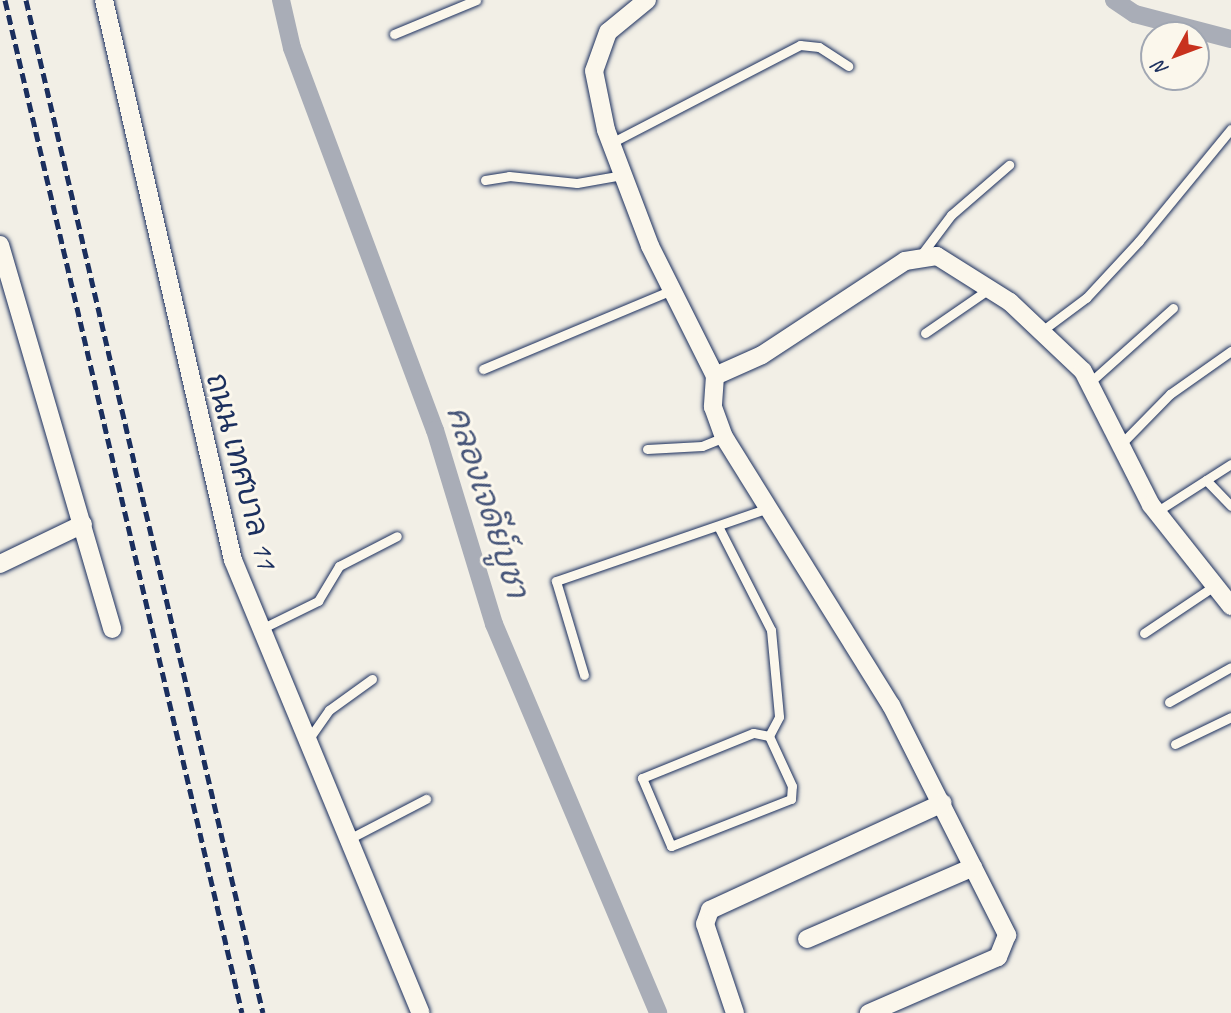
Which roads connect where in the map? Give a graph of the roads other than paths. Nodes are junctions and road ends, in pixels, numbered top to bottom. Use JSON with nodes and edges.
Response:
{"nodes":[{"id":1,"x":104,"y":0,"type":"edge"},
{"id":2,"x":476,"y":0,"type":"edge"},
{"id":3,"x":647,"y":0,"type":"edge"},
{"id":4,"x":394,"y":34,"type":"dead end"},
{"id":5,"x":848,"y":66,"type":"dead end"},
{"id":6,"x":1231,"y":129,"type":"edge"},
{"id":7,"x":611,"y":143,"type":"junction"},
{"id":8,"x":1009,"y":165,"type":"dead end"},
{"id":9,"x":623,"y":175,"type":"junction"},
{"id":10,"x":485,"y":180,"type":"dead end"},
{"id":11,"x":0,"y":245,"type":"edge"},
{"id":12,"x":921,"y":255,"type":"junction"},
{"id":13,"x":990,"y":288,"type":"junction"},
{"id":14,"x":6,"y":290,"type":"edge"},
{"id":15,"x":672,"y":290,"type":"junction"},
{"id":16,"x":1173,"y":308,"type":"dead end"},
{"id":17,"x":1043,"y":330,"type":"junction"},
{"id":18,"x":925,"y":332,"type":"dead end"},
{"id":19,"x":1231,"y":351,"type":"edge"},
{"id":20,"x":483,"y":369,"type":"dead end"},
{"id":21,"x":715,"y":376,"type":"junction"},
{"id":22,"x":1088,"y":384,"type":"junction"},
{"id":23,"x":724,"y":437,"type":"junction"},
{"id":24,"x":1118,"y":447,"type":"junction"},
{"id":25,"x":646,"y":449,"type":"dead end"},
{"id":26,"x":1231,"y":464,"type":"edge"},
{"id":27,"x":1206,"y":480,"type":"junction"},
{"id":28,"x":1231,"y":506,"type":"edge"},
{"id":29,"x":773,"y":507,"type":"junction"},
{"id":30,"x":1156,"y":512,"type":"junction"},
{"id":31,"x":83,"y":524,"type":"junction"},
{"id":32,"x":718,"y":526,"type":"junction"},
{"id":33,"x":397,"y":536,"type":"dead end"},
{"id":34,"x":0,"y":564,"type":"edge"},
{"id":35,"x":1214,"y":586,"type":"junction"},
{"id":36,"x":1231,"y":607,"type":"edge"},
{"id":37,"x":112,"y":629,"type":"dead end"},
{"id":38,"x":261,"y":629,"type":"junction"},
{"id":39,"x":1144,"y":633,"type":"dead end"},
{"id":40,"x":1231,"y":667,"type":"edge"},
{"id":41,"x":584,"y":675,"type":"dead end"},
{"id":42,"x":372,"y":679,"type":"dead end"},
{"id":43,"x":1169,"y":702,"type":"dead end"},
{"id":44,"x":1231,"y":717,"type":"edge"},
{"id":45,"x":769,"y":736,"type":"junction"},
{"id":46,"x":308,"y":740,"type":"junction"},
{"id":47,"x":1175,"y":744,"type":"dead end"},
{"id":48,"x":426,"y":799,"type":"dead end"},
{"id":49,"x":943,"y":803,"type":"junction"},
{"id":50,"x":349,"y":839,"type":"junction"},
{"id":51,"x":973,"y":867,"type":"junction"},
{"id":52,"x":807,"y":939,"type":"dead end"},
{"id":53,"x":421,"y":1013,"type":"edge"},
{"id":54,"x":735,"y":1013,"type":"edge"},
{"id":55,"x":869,"y":1013,"type":"edge"}],
"edges":[{"from":1,"to":38,"type":"street","name":"ถนน เทศบาล 11"},
{"from":2,"to":4,"type":"lane"},
{"from":3,"to":7,"type":"street"},
{"from":5,"to":7,"type":"lane"},
{"from":6,"to":17,"type":"lane"},
{"from":7,"to":9,"type":"street"},
{"from":8,"to":12,"type":"lane"},
{"from":9,"to":10,"type":"lane"},
{"from":9,"to":15,"type":"street"},
{"from":11,"to":14,"type":"street"},
{"from":12,"to":13,"type":"street"},
{"from":12,"to":21,"type":"street"},
{"from":13,"to":17,"type":"street"},
{"from":13,"to":18,"type":"lane"},
{"from":14,"to":31,"type":"street"},
{"from":15,"to":20,"type":"lane"},
{"from":15,"to":21,"type":"street"},
{"from":16,"to":22,"type":"lane"},
{"from":17,"to":22,"type":"street"},
{"from":19,"to":24,"type":"lane"},
{"from":21,"to":23,"type":"street"},
{"from":22,"to":24,"type":"street"},
{"from":23,"to":25,"type":"lane"},
{"from":23,"to":29,"type":"street"},
{"from":24,"to":30,"type":"street"},
{"from":26,"to":27,"type":"lane"},
{"from":27,"to":28,"type":"lane"},
{"from":27,"to":30,"type":"lane"},
{"from":29,"to":32,"type":"lane"},
{"from":29,"to":49,"type":"street"},
{"from":30,"to":35,"type":"street"},
{"from":31,"to":34,"type":"street"},
{"from":31,"to":37,"type":"street"},
{"from":32,"to":41,"type":"lane"},
{"from":32,"to":45,"type":"lane"},
{"from":33,"to":38,"type":"lane"},
{"from":35,"to":36,"type":"street"},
{"from":35,"to":39,"type":"lane"},
{"from":38,"to":46,"type":"street","name":"ถนน เทศบาล 11"},
{"from":40,"to":43,"type":"lane"},
{"from":42,"to":46,"type":"lane"},
{"from":44,"to":47,"type":"lane"},
{"from":45,"to":45,"type":"lane"},
{"from":46,"to":50,"type":"street","name":"ถนน เทศบาล 11"},
{"from":48,"to":50,"type":"lane"},
{"from":49,"to":51,"type":"street"},
{"from":49,"to":54,"type":"street"},
{"from":50,"to":53,"type":"street","name":"ถนน เทศบาล 11"},
{"from":51,"to":52,"type":"street"},
{"from":51,"to":55,"type":"street"}]}
